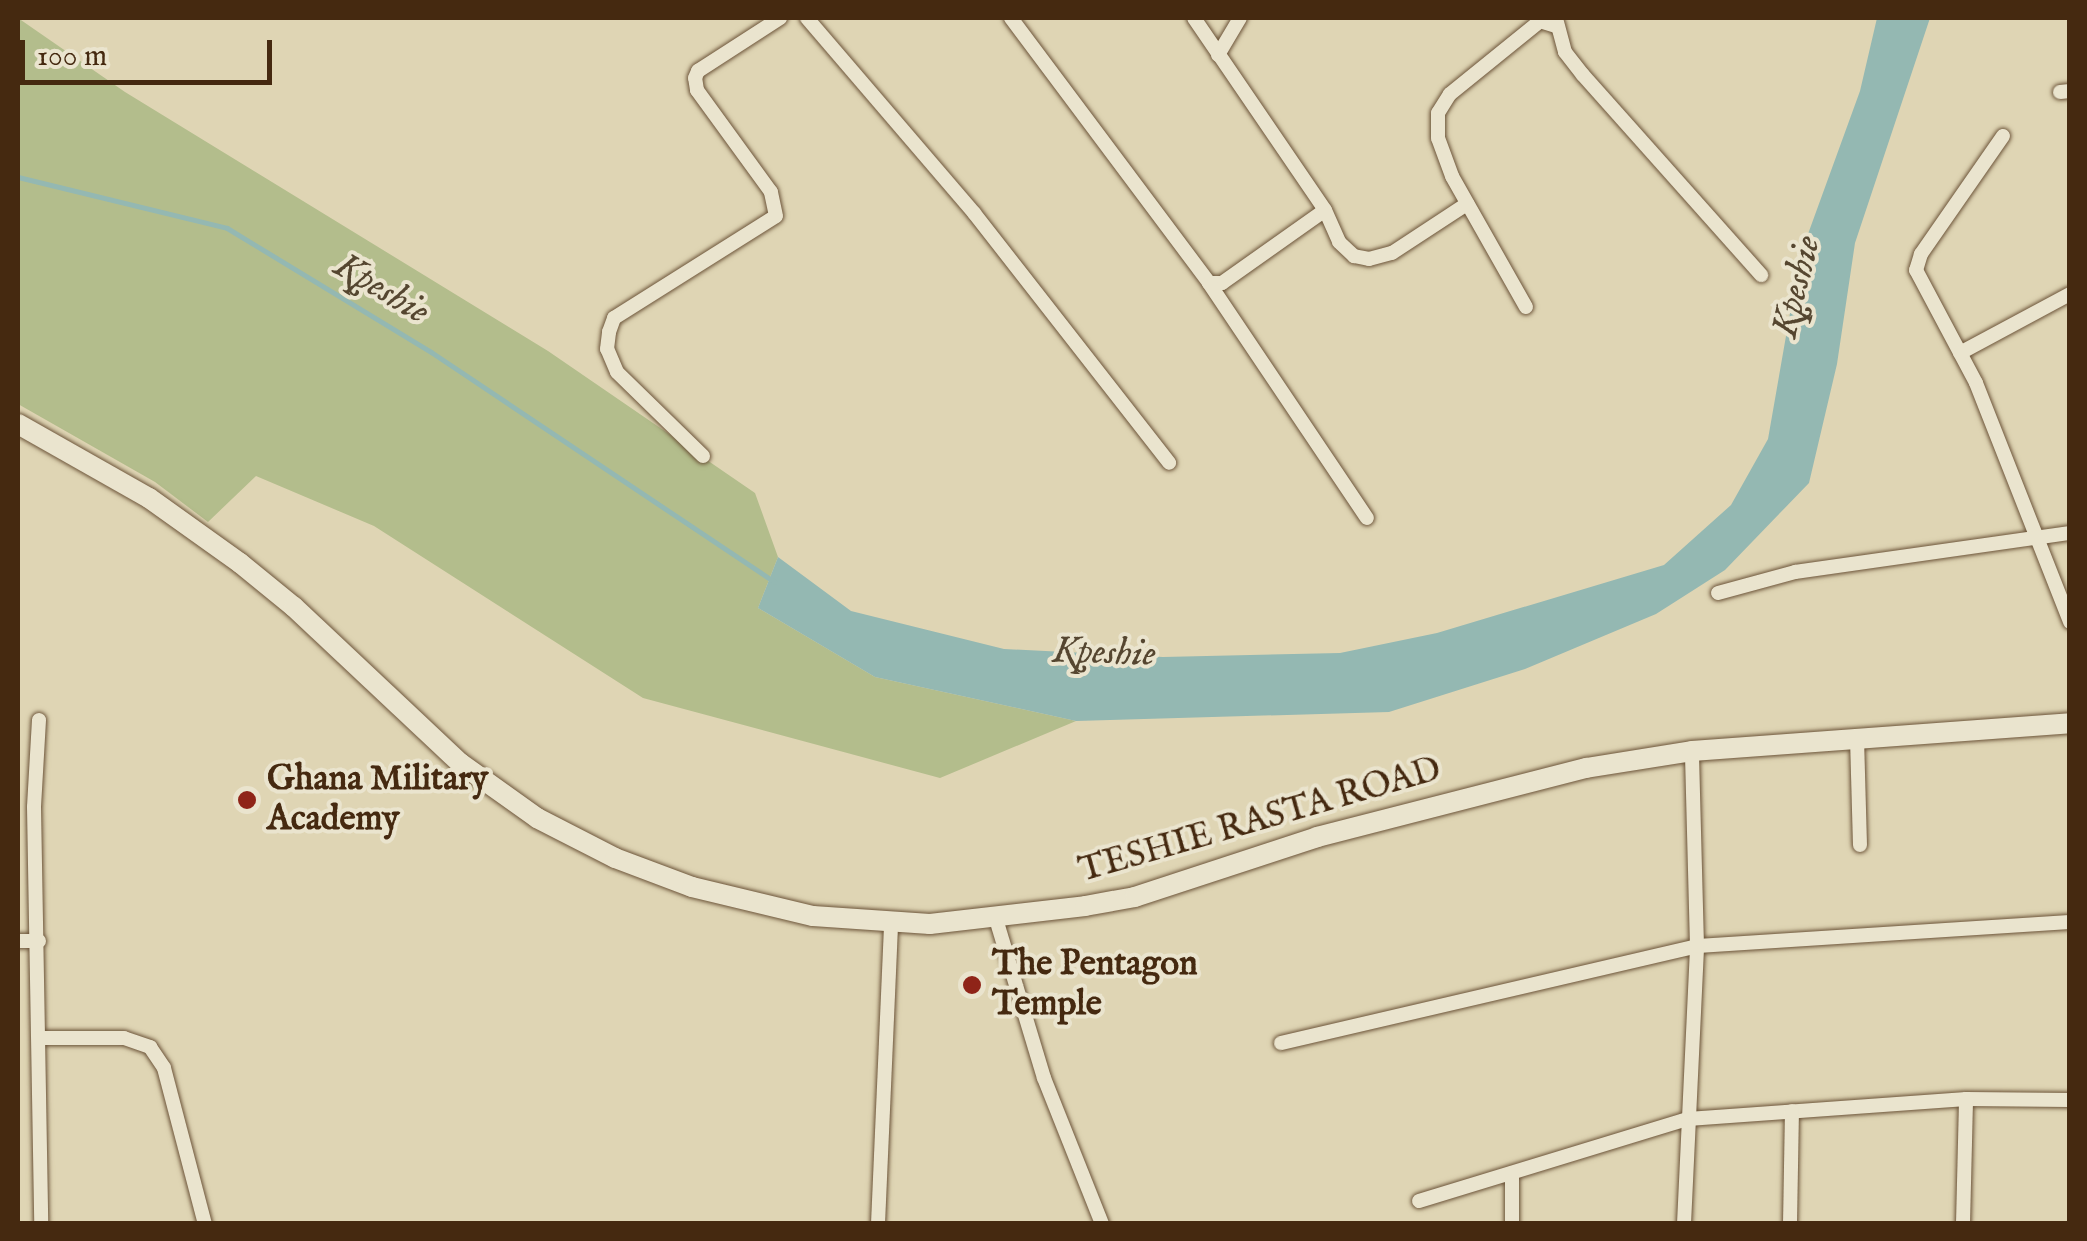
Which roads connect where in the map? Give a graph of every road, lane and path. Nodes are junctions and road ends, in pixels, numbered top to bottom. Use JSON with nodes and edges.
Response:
{"nodes":[{"id":1,"x":780,"y":18,"type":"edge"},
{"id":2,"x":807,"y":18,"type":"edge"},
{"id":3,"x":1011,"y":18,"type":"edge"},
{"id":4,"x":1194,"y":18,"type":"edge"},
{"id":5,"x":1240,"y":18,"type":"edge"},
{"id":6,"x":1557,"y":22,"type":"edge"},
{"id":7,"x":1218,"y":54,"type":"junction"},
{"id":8,"x":2003,"y":136,"type":"dead end"},
{"id":9,"x":1467,"y":204,"type":"junction"},
{"id":10,"x":1324,"y":210,"type":"junction"},
{"id":11,"x":1761,"y":275,"type":"dead end"},
{"id":12,"x":1210,"y":283,"type":"junction"},
{"id":13,"x":2070,"y":294,"type":"edge"},
{"id":14,"x":1526,"y":307,"type":"dead end"},
{"id":15,"x":1960,"y":353,"type":"junction"},
{"id":16,"x":18,"y":424,"type":"edge"},
{"id":17,"x":703,"y":456,"type":"dead end"},
{"id":18,"x":1169,"y":463,"type":"dead end"},
{"id":19,"x":1367,"y":518,"type":"dead end"},
{"id":20,"x":2070,"y":533,"type":"edge"},
{"id":21,"x":2039,"y":536,"type":"junction"},
{"id":22,"x":1718,"y":593,"type":"dead end"},
{"id":23,"x":2070,"y":622,"type":"edge"},
{"id":24,"x":39,"y":720,"type":"dead end"},
{"id":25,"x":2070,"y":723,"type":"edge"},
{"id":26,"x":1857,"y":738,"type":"junction"},
{"id":27,"x":1692,"y":750,"type":"junction"},
{"id":28,"x":18,"y":798,"type":"edge"},
{"id":29,"x":34,"y":807,"type":"junction"},
{"id":30,"x":1860,"y":845,"type":"dead end"},
{"id":31,"x":996,"y":919,"type":"junction"},
{"id":32,"x":2070,"y":922,"type":"edge"},
{"id":33,"x":891,"y":924,"type":"junction"},
{"id":34,"x":18,"y":941,"type":"edge"},
{"id":35,"x":40,"y":941,"type":"junction"},
{"id":36,"x":1697,"y":946,"type":"junction"},
{"id":37,"x":40,"y":1038,"type":"junction"},
{"id":38,"x":1280,"y":1044,"type":"dead end"},
{"id":39,"x":1966,"y":1099,"type":"junction"},
{"id":40,"x":2070,"y":1100,"type":"edge"},
{"id":41,"x":1792,"y":1111,"type":"junction"},
{"id":42,"x":1688,"y":1119,"type":"junction"},
{"id":43,"x":1512,"y":1174,"type":"junction"},
{"id":44,"x":1419,"y":1201,"type":"dead end"},
{"id":45,"x":41,"y":1224,"type":"edge"},
{"id":46,"x":205,"y":1224,"type":"edge"},
{"id":47,"x":878,"y":1224,"type":"edge"},
{"id":48,"x":1102,"y":1224,"type":"edge"},
{"id":49,"x":1512,"y":1224,"type":"edge"},
{"id":50,"x":1684,"y":1224,"type":"edge"},
{"id":51,"x":1790,"y":1224,"type":"edge"},
{"id":52,"x":1963,"y":1224,"type":"edge"}],
"edges":[{"from":1,"to":17,"type":"street"},
{"from":2,"to":18,"type":"street"},
{"from":3,"to":12,"type":"street"},
{"from":4,"to":7,"type":"street"},
{"from":5,"to":7,"type":"street"},
{"from":6,"to":9,"type":"street"},
{"from":6,"to":11,"type":"street"},
{"from":7,"to":10,"type":"street"},
{"from":8,"to":15,"type":"street"},
{"from":9,"to":10,"type":"street"},
{"from":9,"to":14,"type":"street"},
{"from":10,"to":12,"type":"street"},
{"from":12,"to":19,"type":"street"},
{"from":13,"to":15,"type":"street"},
{"from":15,"to":21,"type":"street"},
{"from":16,"to":33,"type":"main road","name":"TESHIE RASTA ROAD"},
{"from":20,"to":21,"type":"street"},
{"from":21,"to":22,"type":"street"},
{"from":21,"to":23,"type":"street"},
{"from":24,"to":29,"type":"street"},
{"from":25,"to":26,"type":"main road","name":"TESHIE RASTA ROAD"},
{"from":26,"to":27,"type":"main road","name":"TESHIE RASTA ROAD"},
{"from":26,"to":30,"type":"street"},
{"from":27,"to":31,"type":"main road","name":"TESHIE RASTA ROAD"},
{"from":27,"to":36,"type":"street"},
{"from":28,"to":29,"type":"street"},
{"from":29,"to":35,"type":"street"},
{"from":31,"to":33,"type":"main road","name":"TESHIE RASTA ROAD"},
{"from":31,"to":48,"type":"street"},
{"from":32,"to":36,"type":"street"},
{"from":33,"to":47,"type":"street"},
{"from":34,"to":35,"type":"street"},
{"from":35,"to":37,"type":"street"},
{"from":36,"to":38,"type":"street"},
{"from":36,"to":42,"type":"street"},
{"from":37,"to":45,"type":"street"},
{"from":37,"to":46,"type":"street"},
{"from":39,"to":40,"type":"street"},
{"from":39,"to":41,"type":"street"},
{"from":39,"to":52,"type":"street"},
{"from":41,"to":42,"type":"street"},
{"from":41,"to":51,"type":"street"},
{"from":42,"to":43,"type":"street"},
{"from":42,"to":50,"type":"street"},
{"from":43,"to":44,"type":"street"},
{"from":43,"to":49,"type":"street"}]}
